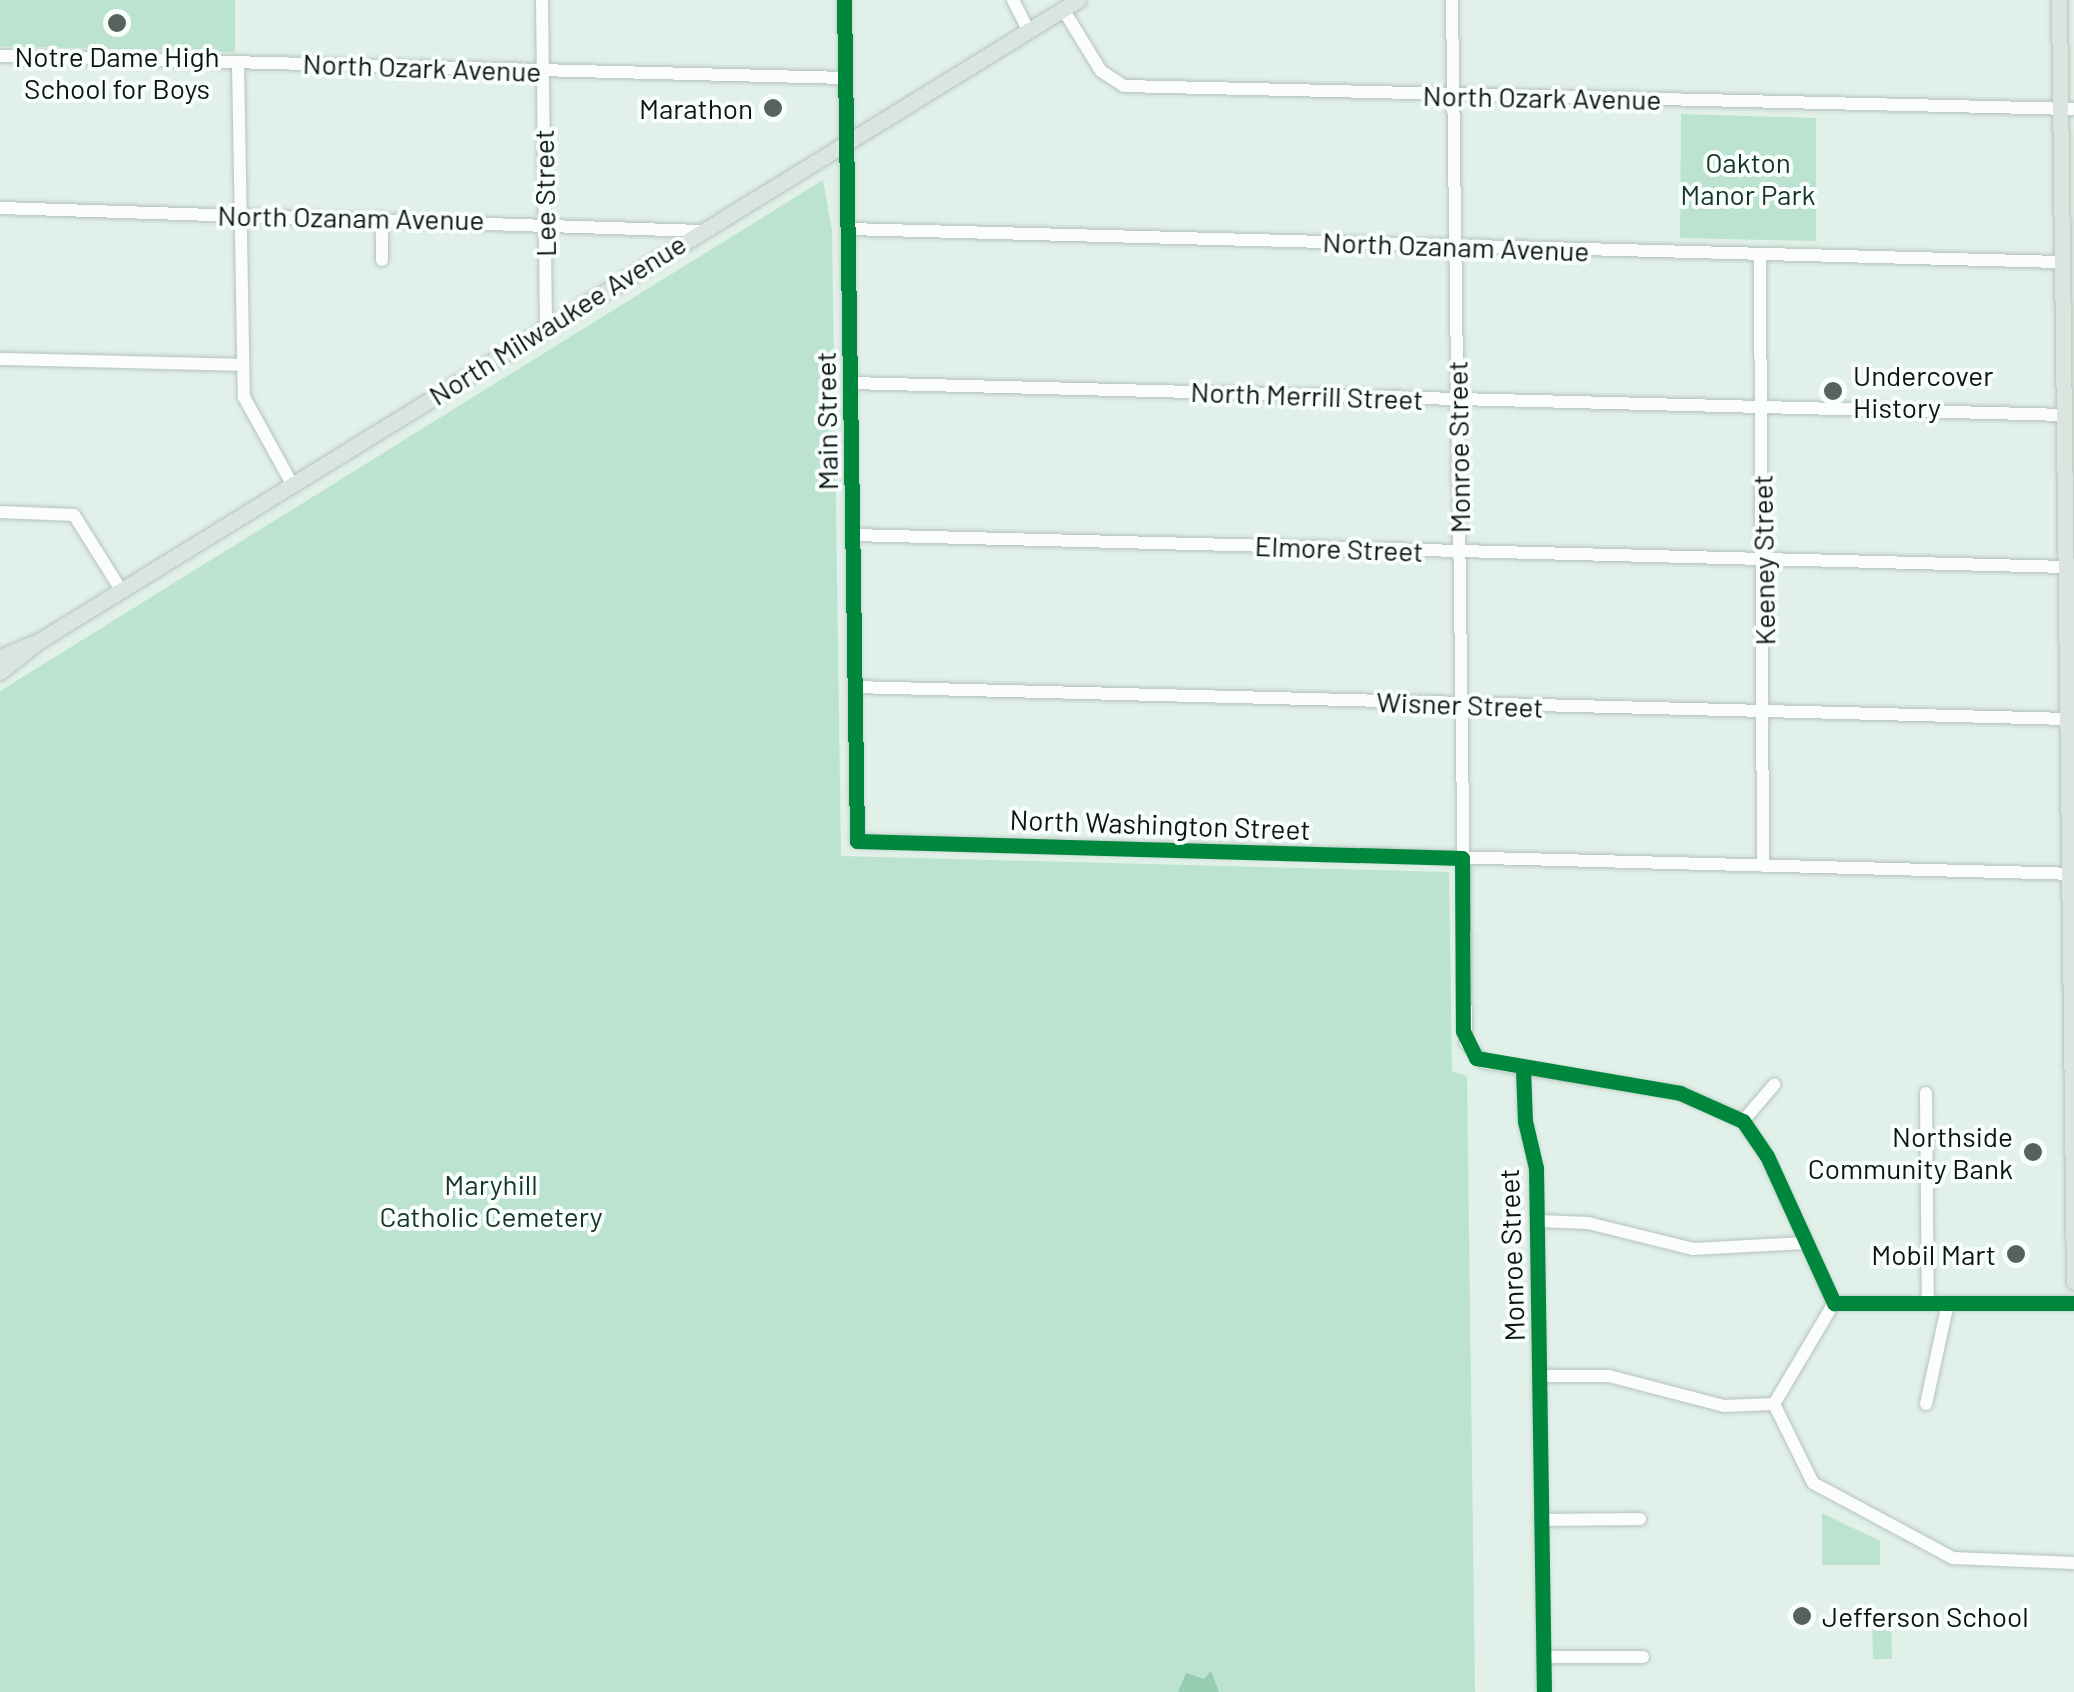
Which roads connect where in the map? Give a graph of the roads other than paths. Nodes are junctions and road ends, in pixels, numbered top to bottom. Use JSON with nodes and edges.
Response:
{"nodes":[{"id":1,"x":542,"y":0,"type":"edge"},
{"id":2,"x":844,"y":0,"type":"edge"},
{"id":3,"x":1013,"y":0,"type":"edge"},
{"id":4,"x":1452,"y":0,"type":"edge"},
{"id":5,"x":2059,"y":0,"type":"edge"},
{"id":6,"x":1071,"y":4,"type":"edge"},
{"id":7,"x":1028,"y":30,"type":"junction"},
{"id":8,"x":0,"y":56,"type":"edge"},
{"id":9,"x":238,"y":62,"type":"junction"},
{"id":10,"x":543,"y":70,"type":"junction"},
{"id":11,"x":844,"y":78,"type":"junction"},
{"id":12,"x":1454,"y":95,"type":"junction"},
{"id":13,"x":2068,"y":109,"type":"edge"},
{"id":14,"x":846,"y":143,"type":"junction"},
{"id":15,"x":0,"y":208,"type":"edge"},
{"id":16,"x":240,"y":214,"type":"junction"},
{"id":17,"x":382,"y":218,"type":"junction"},
{"id":18,"x":544,"y":222,"type":"junction"},
{"id":19,"x":848,"y":229,"type":"junction"},
{"id":20,"x":701,"y":230,"type":"junction"},
{"id":21,"x":1455,"y":246,"type":"junction"},
{"id":22,"x":1760,"y":255,"type":"junction"},
{"id":23,"x":382,"y":260,"type":"dead end"},
{"id":24,"x":2064,"y":262,"type":"junction"},
{"id":25,"x":546,"y":326,"type":"junction"},
{"id":26,"x":0,"y":359,"type":"edge"},
{"id":27,"x":242,"y":364,"type":"junction"},
{"id":28,"x":850,"y":383,"type":"junction"},
{"id":29,"x":1457,"y":399,"type":"junction"},
{"id":30,"x":1761,"y":407,"type":"junction"},
{"id":31,"x":2064,"y":414,"type":"junction"},
{"id":32,"x":292,"y":484,"type":"junction"},
{"id":33,"x":0,"y":512,"type":"edge"},
{"id":34,"x":852,"y":535,"type":"junction"},
{"id":35,"x":1459,"y":552,"type":"junction"},
{"id":36,"x":1762,"y":559,"type":"junction"},
{"id":37,"x":2066,"y":567,"type":"junction"},
{"id":38,"x":121,"y":590,"type":"junction"},
{"id":39,"x":38,"y":641,"type":"junction"},
{"id":40,"x":0,"y":658,"type":"edge"},
{"id":41,"x":0,"y":672,"type":"edge"},
{"id":42,"x":854,"y":688,"type":"junction"},
{"id":43,"x":1461,"y":705,"type":"junction"},
{"id":44,"x":1764,"y":712,"type":"junction"},
{"id":45,"x":2067,"y":719,"type":"junction"},
{"id":46,"x":856,"y":841,"type":"joint"},
{"id":47,"x":1462,"y":858,"type":"junction"},
{"id":48,"x":1763,"y":866,"type":"junction"},
{"id":49,"x":2071,"y":874,"type":"edge"},
{"id":50,"x":1522,"y":1068,"type":"junction"},
{"id":51,"x":1774,"y":1086,"type":"dead end"},
{"id":52,"x":1926,"y":1092,"type":"dead end"},
{"id":53,"x":1744,"y":1121,"type":"junction"},
{"id":54,"x":1538,"y":1220,"type":"junction"},
{"id":55,"x":1804,"y":1243,"type":"junction"},
{"id":56,"x":2074,"y":1282,"type":"edge"},
{"id":57,"x":1834,"y":1303,"type":"junction"},
{"id":58,"x":1928,"y":1303,"type":"junction"},
{"id":59,"x":1948,"y":1303,"type":"junction"},
{"id":60,"x":2074,"y":1303,"type":"edge"},
{"id":61,"x":1539,"y":1376,"type":"junction"},
{"id":62,"x":1774,"y":1404,"type":"junction"},
{"id":63,"x":1926,"y":1404,"type":"dead end"},
{"id":64,"x":1640,"y":1519,"type":"dead end"},
{"id":65,"x":1541,"y":1520,"type":"junction"},
{"id":66,"x":2074,"y":1563,"type":"edge"},
{"id":67,"x":1544,"y":1657,"type":"junction"},
{"id":68,"x":1643,"y":1657,"type":"dead end"},
{"id":69,"x":1544,"y":1692,"type":"edge"}],
"edges":[{"from":1,"to":10,"type":"street","name":"Lee Street"},
{"from":2,"to":11,"type":"street","name":"Main Street"},
{"from":3,"to":7,"type":"street"},
{"from":4,"to":12,"type":"street","name":"Monroe Street"},
{"from":5,"to":13,"type":"main road"},
{"from":6,"to":7,"type":"main road","name":"North Milwaukee Avenue"},
{"from":6,"to":12,"type":"street","name":"North Ozark Avenue"},
{"from":7,"to":14,"type":"main road","name":"North Milwaukee Avenue"},
{"from":8,"to":9,"type":"street","name":"North Ozark Avenue"},
{"from":9,"to":10,"type":"street","name":"North Ozark Avenue"},
{"from":9,"to":16,"type":"street"},
{"from":10,"to":11,"type":"street","name":"North Ozark Avenue"},
{"from":10,"to":18,"type":"street","name":"Lee Street"},
{"from":11,"to":14,"type":"street","name":"Main Street"},
{"from":12,"to":13,"type":"street","name":"North Ozark Avenue"},
{"from":12,"to":21,"type":"street","name":"Monroe Street"},
{"from":13,"to":24,"type":"main road"},
{"from":14,"to":19,"type":"street","name":"Main Street"},
{"from":14,"to":20,"type":"main road","name":"North Milwaukee Avenue"},
{"from":15,"to":16,"type":"street","name":"North Ozanam Avenue"},
{"from":16,"to":17,"type":"street","name":"North Ozanam Avenue"},
{"from":16,"to":27,"type":"street"},
{"from":17,"to":18,"type":"street","name":"North Ozanam Avenue"},
{"from":17,"to":23,"type":"street"},
{"from":18,"to":20,"type":"street","name":"North Ozanam Avenue"},
{"from":18,"to":25,"type":"street","name":"Lee Street"},
{"from":19,"to":21,"type":"street","name":"North Ozanam Avenue"},
{"from":19,"to":28,"type":"street","name":"Main Street"},
{"from":20,"to":25,"type":"main road","name":"North Milwaukee Avenue"},
{"from":21,"to":22,"type":"street","name":"North Ozanam Avenue"},
{"from":21,"to":29,"type":"street","name":"Monroe Street"},
{"from":22,"to":24,"type":"street","name":"North Ozanam Avenue"},
{"from":22,"to":30,"type":"street","name":"Keeney Street"},
{"from":24,"to":31,"type":"main road"},
{"from":25,"to":32,"type":"main road","name":"North Milwaukee Avenue"},
{"from":26,"to":27,"type":"street"},
{"from":27,"to":32,"type":"street"},
{"from":28,"to":29,"type":"street","name":"North Merrill Street"},
{"from":28,"to":34,"type":"street","name":"Main Street"},
{"from":29,"to":30,"type":"street","name":"North Merrill Street"},
{"from":29,"to":35,"type":"street","name":"Monroe Street"},
{"from":30,"to":31,"type":"street","name":"North Merrill Street"},
{"from":30,"to":36,"type":"street","name":"Keeney Street"},
{"from":31,"to":37,"type":"main road"},
{"from":32,"to":38,"type":"main road","name":"North Milwaukee Avenue"},
{"from":33,"to":38,"type":"street"},
{"from":34,"to":35,"type":"street","name":"Elmore Street"},
{"from":34,"to":42,"type":"street","name":"Main Street"},
{"from":35,"to":36,"type":"street","name":"Elmore Street"},
{"from":35,"to":43,"type":"street","name":"Monroe Street"},
{"from":36,"to":37,"type":"street","name":"Elmore Street"},
{"from":36,"to":44,"type":"street","name":"Keeney Street"},
{"from":37,"to":45,"type":"main road"},
{"from":38,"to":39,"type":"main road","name":"North Milwaukee Avenue"},
{"from":39,"to":40,"type":"main road","name":"North Milwaukee Avenue"},
{"from":39,"to":41,"type":"main road","name":"North Milwaukee Avenue"},
{"from":42,"to":43,"type":"street","name":"Wisner Street"},
{"from":42,"to":46,"type":"street","name":"Main Street"},
{"from":43,"to":44,"type":"street","name":"Wisner Street"},
{"from":43,"to":47,"type":"street","name":"Monroe Street"},
{"from":44,"to":45,"type":"street","name":"Wisner Street"},
{"from":44,"to":48,"type":"street","name":"Keeney Street"},
{"from":45,"to":49,"type":"main road"},
{"from":46,"to":47,"type":"street","name":"North Washington Street"},
{"from":47,"to":48,"type":"street","name":"North Washington Street"},
{"from":47,"to":50,"type":"street","name":"Monroe Street"},
{"from":48,"to":49,"type":"street","name":"North Washington Street"},
{"from":49,"to":56,"type":"main road"},
{"from":50,"to":53,"type":"street"},
{"from":50,"to":54,"type":"street","name":"Monroe Street"},
{"from":51,"to":53,"type":"street"},
{"from":52,"to":58,"type":"street"},
{"from":53,"to":55,"type":"street"},
{"from":54,"to":55,"type":"street"},
{"from":54,"to":61,"type":"street","name":"Monroe Street"},
{"from":55,"to":57,"type":"street"},
{"from":57,"to":58,"type":"street"},
{"from":57,"to":62,"type":"street"},
{"from":58,"to":59,"type":"street"},
{"from":59,"to":60,"type":"street"},
{"from":59,"to":63,"type":"street"},
{"from":61,"to":62,"type":"street"},
{"from":61,"to":65,"type":"street","name":"Monroe Street"},
{"from":62,"to":66,"type":"street"},
{"from":64,"to":65,"type":"street"},
{"from":65,"to":67,"type":"street","name":"Monroe Street"},
{"from":67,"to":68,"type":"street"},
{"from":67,"to":69,"type":"street","name":"Monroe Street"}]}
